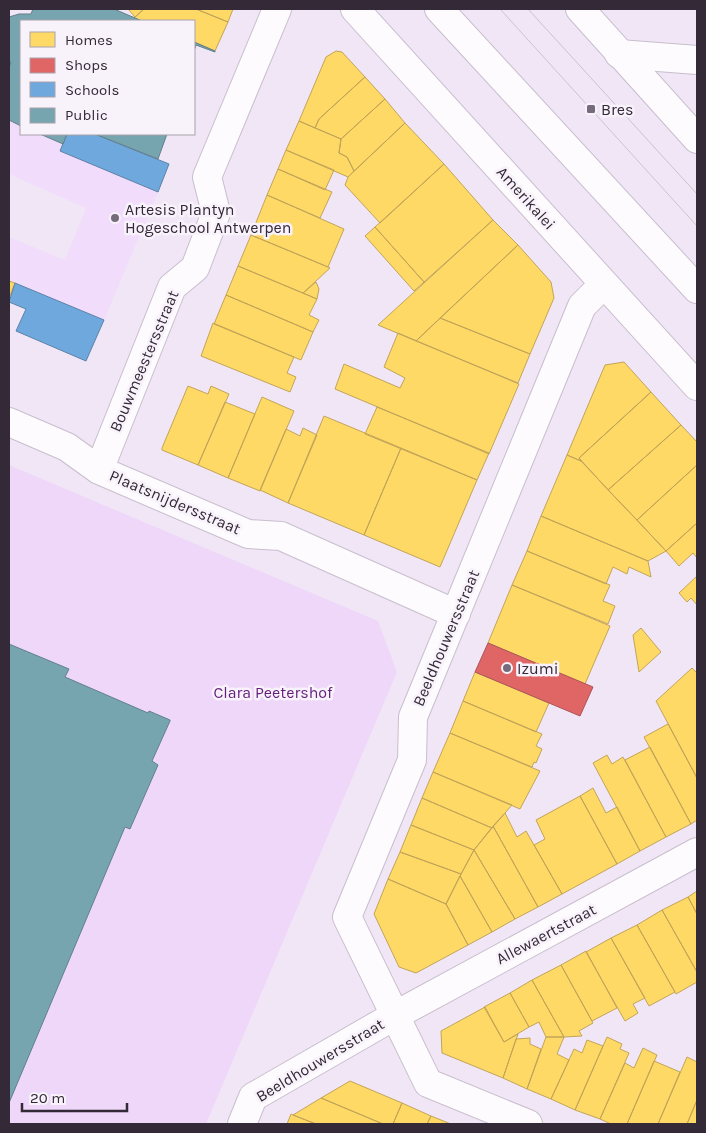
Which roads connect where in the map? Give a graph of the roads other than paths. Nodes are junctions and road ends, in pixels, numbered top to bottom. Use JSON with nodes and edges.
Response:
{"nodes":[{"id":1,"x":277,"y":9,"type":"edge"},
{"id":2,"x":355,"y":9,"type":"edge"},
{"id":3,"x":438,"y":9,"type":"edge"},
{"id":4,"x":580,"y":9,"type":"edge"},
{"id":5,"x":619,"y":54,"type":"junction"},
{"id":6,"x":697,"y":60,"type":"edge"},
{"id":7,"x":697,"y":139,"type":"edge"},
{"id":8,"x":604,"y":284,"type":"junction"},
{"id":9,"x":697,"y":289,"type":"edge"},
{"id":10,"x":697,"y":386,"type":"edge"},
{"id":11,"x":9,"y":422,"type":"edge"},
{"id":12,"x":99,"y":470,"type":"junction"},
{"id":13,"x":456,"y":614,"type":"junction"},
{"id":14,"x":697,"y":852,"type":"edge"},
{"id":15,"x":394,"y":1016,"type":"junction"},
{"id":16,"x":242,"y":1124,"type":"edge"},
{"id":17,"x":528,"y":1124,"type":"edge"}],
"edges":[{"from":1,"to":12,"type":"street","name":"Bouwmeestersstraat"},
{"from":2,"to":8,"type":"street","name":"Amerikalei"},
{"from":3,"to":9,"type":"street"},
{"from":4,"to":5,"type":"street"},
{"from":5,"to":6,"type":"street"},
{"from":5,"to":7,"type":"street"},
{"from":8,"to":10,"type":"street","name":"Amerikalei"},
{"from":8,"to":13,"type":"street","name":"Beeldhouwersstraat"},
{"from":11,"to":12,"type":"street","name":"Plaatsnijdersstraat"},
{"from":12,"to":13,"type":"street","name":"Plaatsnijdersstraat"},
{"from":13,"to":15,"type":"street","name":"Beeldhouwersstraat"},
{"from":14,"to":15,"type":"street","name":"Allewaertstraat"},
{"from":15,"to":16,"type":"street","name":"Beeldhouwersstraat"},
{"from":15,"to":17,"type":"street"}]}
